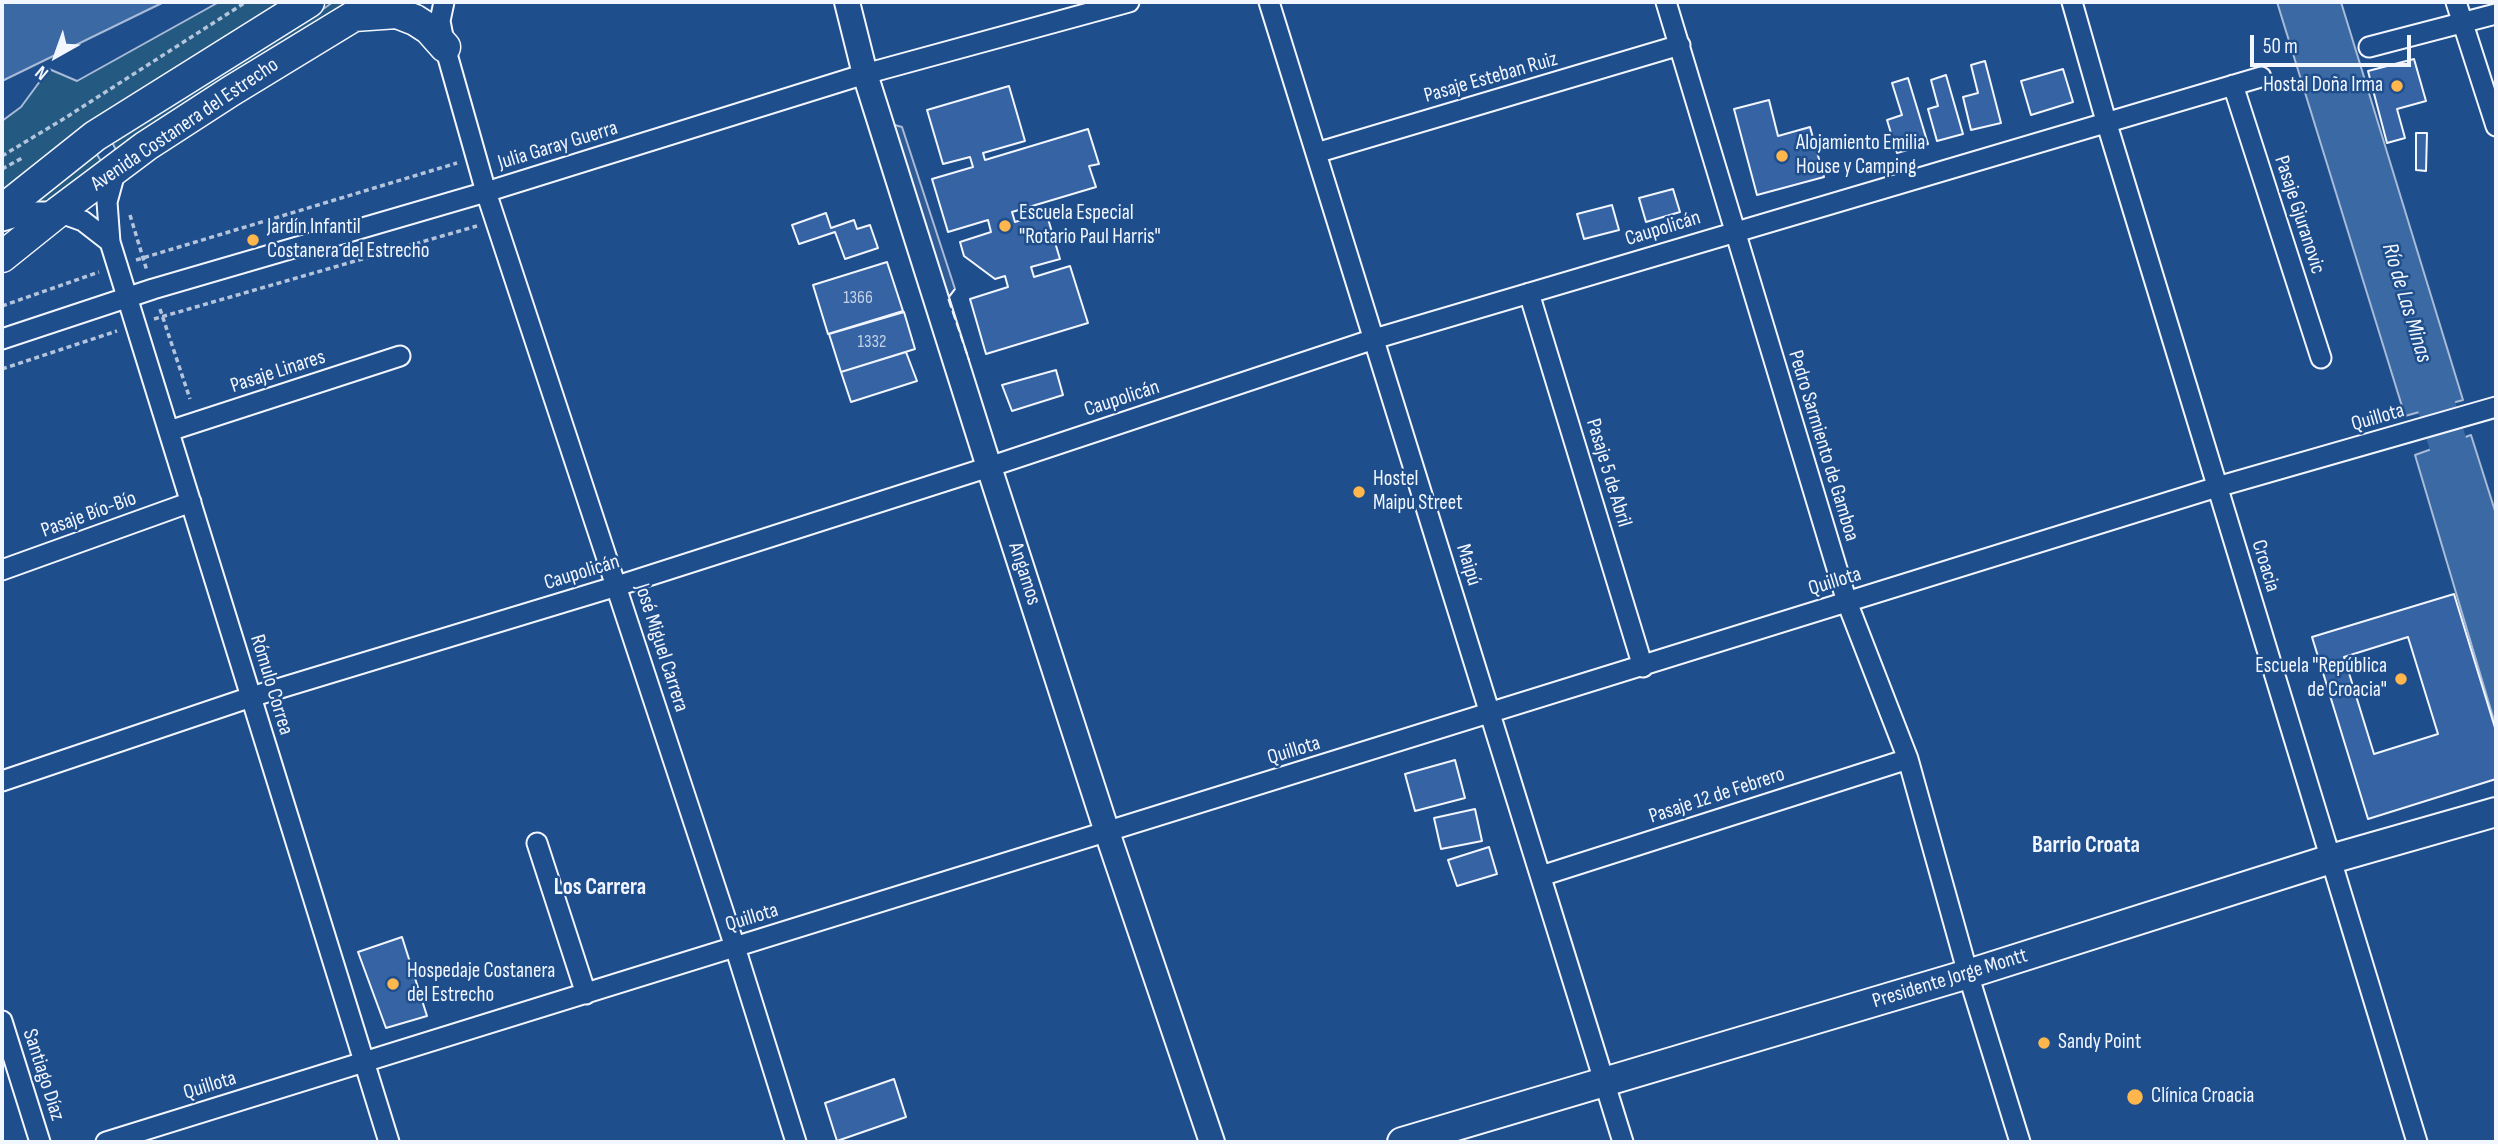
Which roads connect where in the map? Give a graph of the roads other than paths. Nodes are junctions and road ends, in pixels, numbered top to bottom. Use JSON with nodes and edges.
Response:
{"nodes":[{"id":1,"x":309,"y":2,"type":"edge"},
{"id":2,"x":444,"y":2,"type":"edge"},
{"id":3,"x":847,"y":2,"type":"edge"},
{"id":4,"x":1129,"y":2,"type":"edge"},
{"id":5,"x":1269,"y":2,"type":"edge"},
{"id":6,"x":1666,"y":2,"type":"edge"},
{"id":7,"x":2072,"y":2,"type":"edge"},
{"id":8,"x":2456,"y":2,"type":"edge"},
{"id":9,"x":364,"y":9,"type":"edge"},
{"id":10,"x":2496,"y":14,"type":"edge"},
{"id":11,"x":2462,"y":22,"type":"junction"},
{"id":12,"x":1680,"y":46,"type":"junction"},
{"id":13,"x":445,"y":47,"type":"junction"},
{"id":14,"x":2369,"y":47,"type":"dead end"},
{"id":15,"x":865,"y":74,"type":"junction"},
{"id":16,"x":2261,"y":77,"type":"dead end"},
{"id":17,"x":2234,"y":85,"type":"junction"},
{"id":18,"x":2106,"y":121,"type":"junction"},
{"id":19,"x":2496,"y":126,"type":"edge"},
{"id":20,"x":1316,"y":153,"type":"junction"},
{"id":21,"x":117,"y":167,"type":"junction"},
{"id":22,"x":486,"y":192,"type":"junction"},
{"id":23,"x":2,"y":209,"type":"edge"},
{"id":24,"x":58,"y":212,"type":"junction"},
{"id":25,"x":2,"y":221,"type":"edge"},
{"id":26,"x":1734,"y":232,"type":"junction"},
{"id":27,"x":110,"y":242,"type":"junction"},
{"id":28,"x":2,"y":257,"type":"edge"},
{"id":29,"x":1529,"y":293,"type":"junction"},
{"id":30,"x":127,"y":297,"type":"junction"},
{"id":31,"x":2,"y":339,"type":"edge"},
{"id":32,"x":1374,"y":339,"type":"junction"},
{"id":33,"x":400,"y":356,"type":"dead end"},
{"id":34,"x":2321,"y":358,"type":"dead end"},
{"id":35,"x":2487,"y":410,"type":"edge"},
{"id":36,"x":169,"y":431,"type":"junction"},
{"id":37,"x":989,"y":467,"type":"junction"},
{"id":38,"x":2217,"y":487,"type":"junction"},
{"id":39,"x":191,"y":502,"type":"junction"},
{"id":40,"x":2,"y":570,"type":"edge"},
{"id":41,"x":617,"y":586,"type":"junction"},
{"id":42,"x":1847,"y":602,"type":"junction"},
{"id":43,"x":1643,"y":667,"type":"junction"},
{"id":44,"x":251,"y":698,"type":"junction"},
{"id":45,"x":1490,"y":714,"type":"junction"},
{"id":46,"x":1908,"y":759,"type":"junction"},
{"id":47,"x":2,"y":781,"type":"edge"},
{"id":48,"x":2496,"y":812,"type":"edge"},
{"id":49,"x":1107,"y":832,"type":"junction"},
{"id":50,"x":537,"y":843,"type":"dead end"},
{"id":51,"x":2332,"y":859,"type":"junction"},
{"id":52,"x":1541,"y":876,"type":"junction"},
{"id":53,"x":735,"y":947,"type":"junction"},
{"id":54,"x":1968,"y":974,"type":"junction"},
{"id":55,"x":586,"y":994,"type":"junction"},
{"id":56,"x":2,"y":1021,"type":"edge"},
{"id":57,"x":364,"y":1062,"type":"junction"},
{"id":58,"x":1605,"y":1083,"type":"junction"},
{"id":59,"x":40,"y":1142,"type":"edge"},
{"id":60,"x":106,"y":1142,"type":"edge"},
{"id":61,"x":389,"y":1142,"type":"edge"},
{"id":62,"x":796,"y":1142,"type":"edge"},
{"id":63,"x":1212,"y":1142,"type":"edge"},
{"id":64,"x":1402,"y":1142,"type":"edge"},
{"id":65,"x":1623,"y":1142,"type":"edge"},
{"id":66,"x":2020,"y":1142,"type":"edge"},
{"id":67,"x":2417,"y":1142,"type":"edge"}],
"edges":[{"from":1,"to":23,"type":"main road","name":"Avenida Costanera del Estrecho"},
{"from":2,"to":13,"type":"street","name":"José Miguel Carrera"},
{"from":3,"to":15,"type":"street","name":"Angamos"},
{"from":4,"to":15,"type":"street","name":"Julia Garay Guerra"},
{"from":5,"to":20,"type":"street","name":"Maipú"},
{"from":6,"to":12,"type":"street","name":"Pedro Sarmiento de Gamboa"},
{"from":7,"to":18,"type":"street","name":"Croacia"},
{"from":8,"to":11,"type":"street"},
{"from":9,"to":13,"type":"main road"},
{"from":9,"to":21,"type":"main road","name":"Avenida Costanera del Estrecho"},
{"from":10,"to":11,"type":"street"},
{"from":11,"to":14,"type":"street"},
{"from":11,"to":19,"type":"street"},
{"from":12,"to":20,"type":"street","name":"Pasaje Esteban Ruiz"},
{"from":12,"to":26,"type":"street","name":"Pedro Sarmiento de Gamboa"},
{"from":13,"to":22,"type":"street","name":"José Miguel Carrera"},
{"from":15,"to":22,"type":"street","name":"Julia Garay Guerra"},
{"from":15,"to":37,"type":"street","name":"Angamos"},
{"from":16,"to":17,"type":"street","name":"Caupolicán"},
{"from":17,"to":18,"type":"street","name":"Caupolicán"},
{"from":17,"to":34,"type":"street","name":"Pasaje Gjuranovic"},
{"from":18,"to":26,"type":"street","name":"Caupolicán"},
{"from":18,"to":38,"type":"street","name":"Croacia"},
{"from":20,"to":32,"type":"street","name":"Maipú"},
{"from":21,"to":24,"type":"main road","name":"Avenida Costanera del Estrecho"},
{"from":21,"to":27,"type":"street","name":"Rómulo Correa"},
{"from":22,"to":30,"type":"street","name":"Julia Garay Guerra"},
{"from":22,"to":41,"type":"street","name":"José Miguel Carrera"},
{"from":24,"to":25,"type":"street"},
{"from":24,"to":27,"type":"street"},
{"from":24,"to":28,"type":"main road","name":"Avenida Costanera del Estrecho"},
{"from":26,"to":29,"type":"street","name":"Caupolicán"},
{"from":26,"to":42,"type":"street","name":"Pedro Sarmiento de Gamboa"},
{"from":27,"to":30,"type":"street","name":"Rómulo Correa"},
{"from":29,"to":32,"type":"street","name":"Caupolicán"},
{"from":29,"to":43,"type":"street","name":"Pasaje 5 de Abril"},
{"from":30,"to":31,"type":"street","name":"Julia Garay Guerra"},
{"from":30,"to":36,"type":"street","name":"Rómulo Correa"},
{"from":32,"to":37,"type":"street","name":"Caupolicán"},
{"from":32,"to":45,"type":"street","name":"Maipú"},
{"from":33,"to":36,"type":"street","name":"Pasaje Linares"},
{"from":35,"to":38,"type":"street","name":"Quillota"},
{"from":36,"to":39,"type":"street","name":"Rómulo Correa"},
{"from":37,"to":41,"type":"street","name":"Caupolicán"},
{"from":37,"to":49,"type":"street","name":"Angamos"},
{"from":38,"to":42,"type":"street","name":"Quillota"},
{"from":38,"to":51,"type":"street","name":"Croacia"},
{"from":39,"to":40,"type":"street","name":"Pasaje Bío-Bío"},
{"from":39,"to":44,"type":"street","name":"Rómulo Correa"},
{"from":41,"to":44,"type":"street","name":"Caupolicán"},
{"from":41,"to":53,"type":"street","name":"José Miguel Carrera"},
{"from":42,"to":43,"type":"street","name":"Quillota"},
{"from":42,"to":46,"type":"street","name":"Pedro Sarmiento de Gamboa"},
{"from":43,"to":45,"type":"street","name":"Quillota"},
{"from":44,"to":47,"type":"street","name":"Caupolicán"},
{"from":44,"to":57,"type":"street","name":"Rómulo Correa"},
{"from":45,"to":49,"type":"street","name":"Quillota"},
{"from":45,"to":52,"type":"street","name":"Maipú"},
{"from":46,"to":52,"type":"street","name":"Pasaje 12 de Febrero"},
{"from":46,"to":54,"type":"street","name":"Pedro Sarmiento de Gamboa"},
{"from":48,"to":51,"type":"main road","name":"Presidente Jorge Montt"},
{"from":49,"to":53,"type":"street","name":"Quillota"},
{"from":49,"to":63,"type":"street","name":"Angamos"},
{"from":50,"to":55,"type":"street"},
{"from":51,"to":54,"type":"main road","name":"Presidente Jorge Montt"},
{"from":51,"to":67,"type":"street","name":"Croacia"},
{"from":52,"to":58,"type":"street","name":"Maipú"},
{"from":53,"to":55,"type":"street","name":"Quillota"},
{"from":53,"to":62,"type":"street","name":"José Miguel Carrera"},
{"from":54,"to":58,"type":"main road","name":"Presidente Jorge Montt"},
{"from":54,"to":66,"type":"street","name":"Pedro Sarmiento de Gamboa"},
{"from":55,"to":57,"type":"street","name":"Quillota"},
{"from":56,"to":59,"type":"street","name":"Santiago Díaz"},
{"from":57,"to":60,"type":"street","name":"Quillota"},
{"from":57,"to":61,"type":"street","name":"Rómulo Correa"},
{"from":58,"to":64,"type":"main road","name":"Presidente Jorge Montt"},
{"from":58,"to":65,"type":"street","name":"Maipú"}]}
